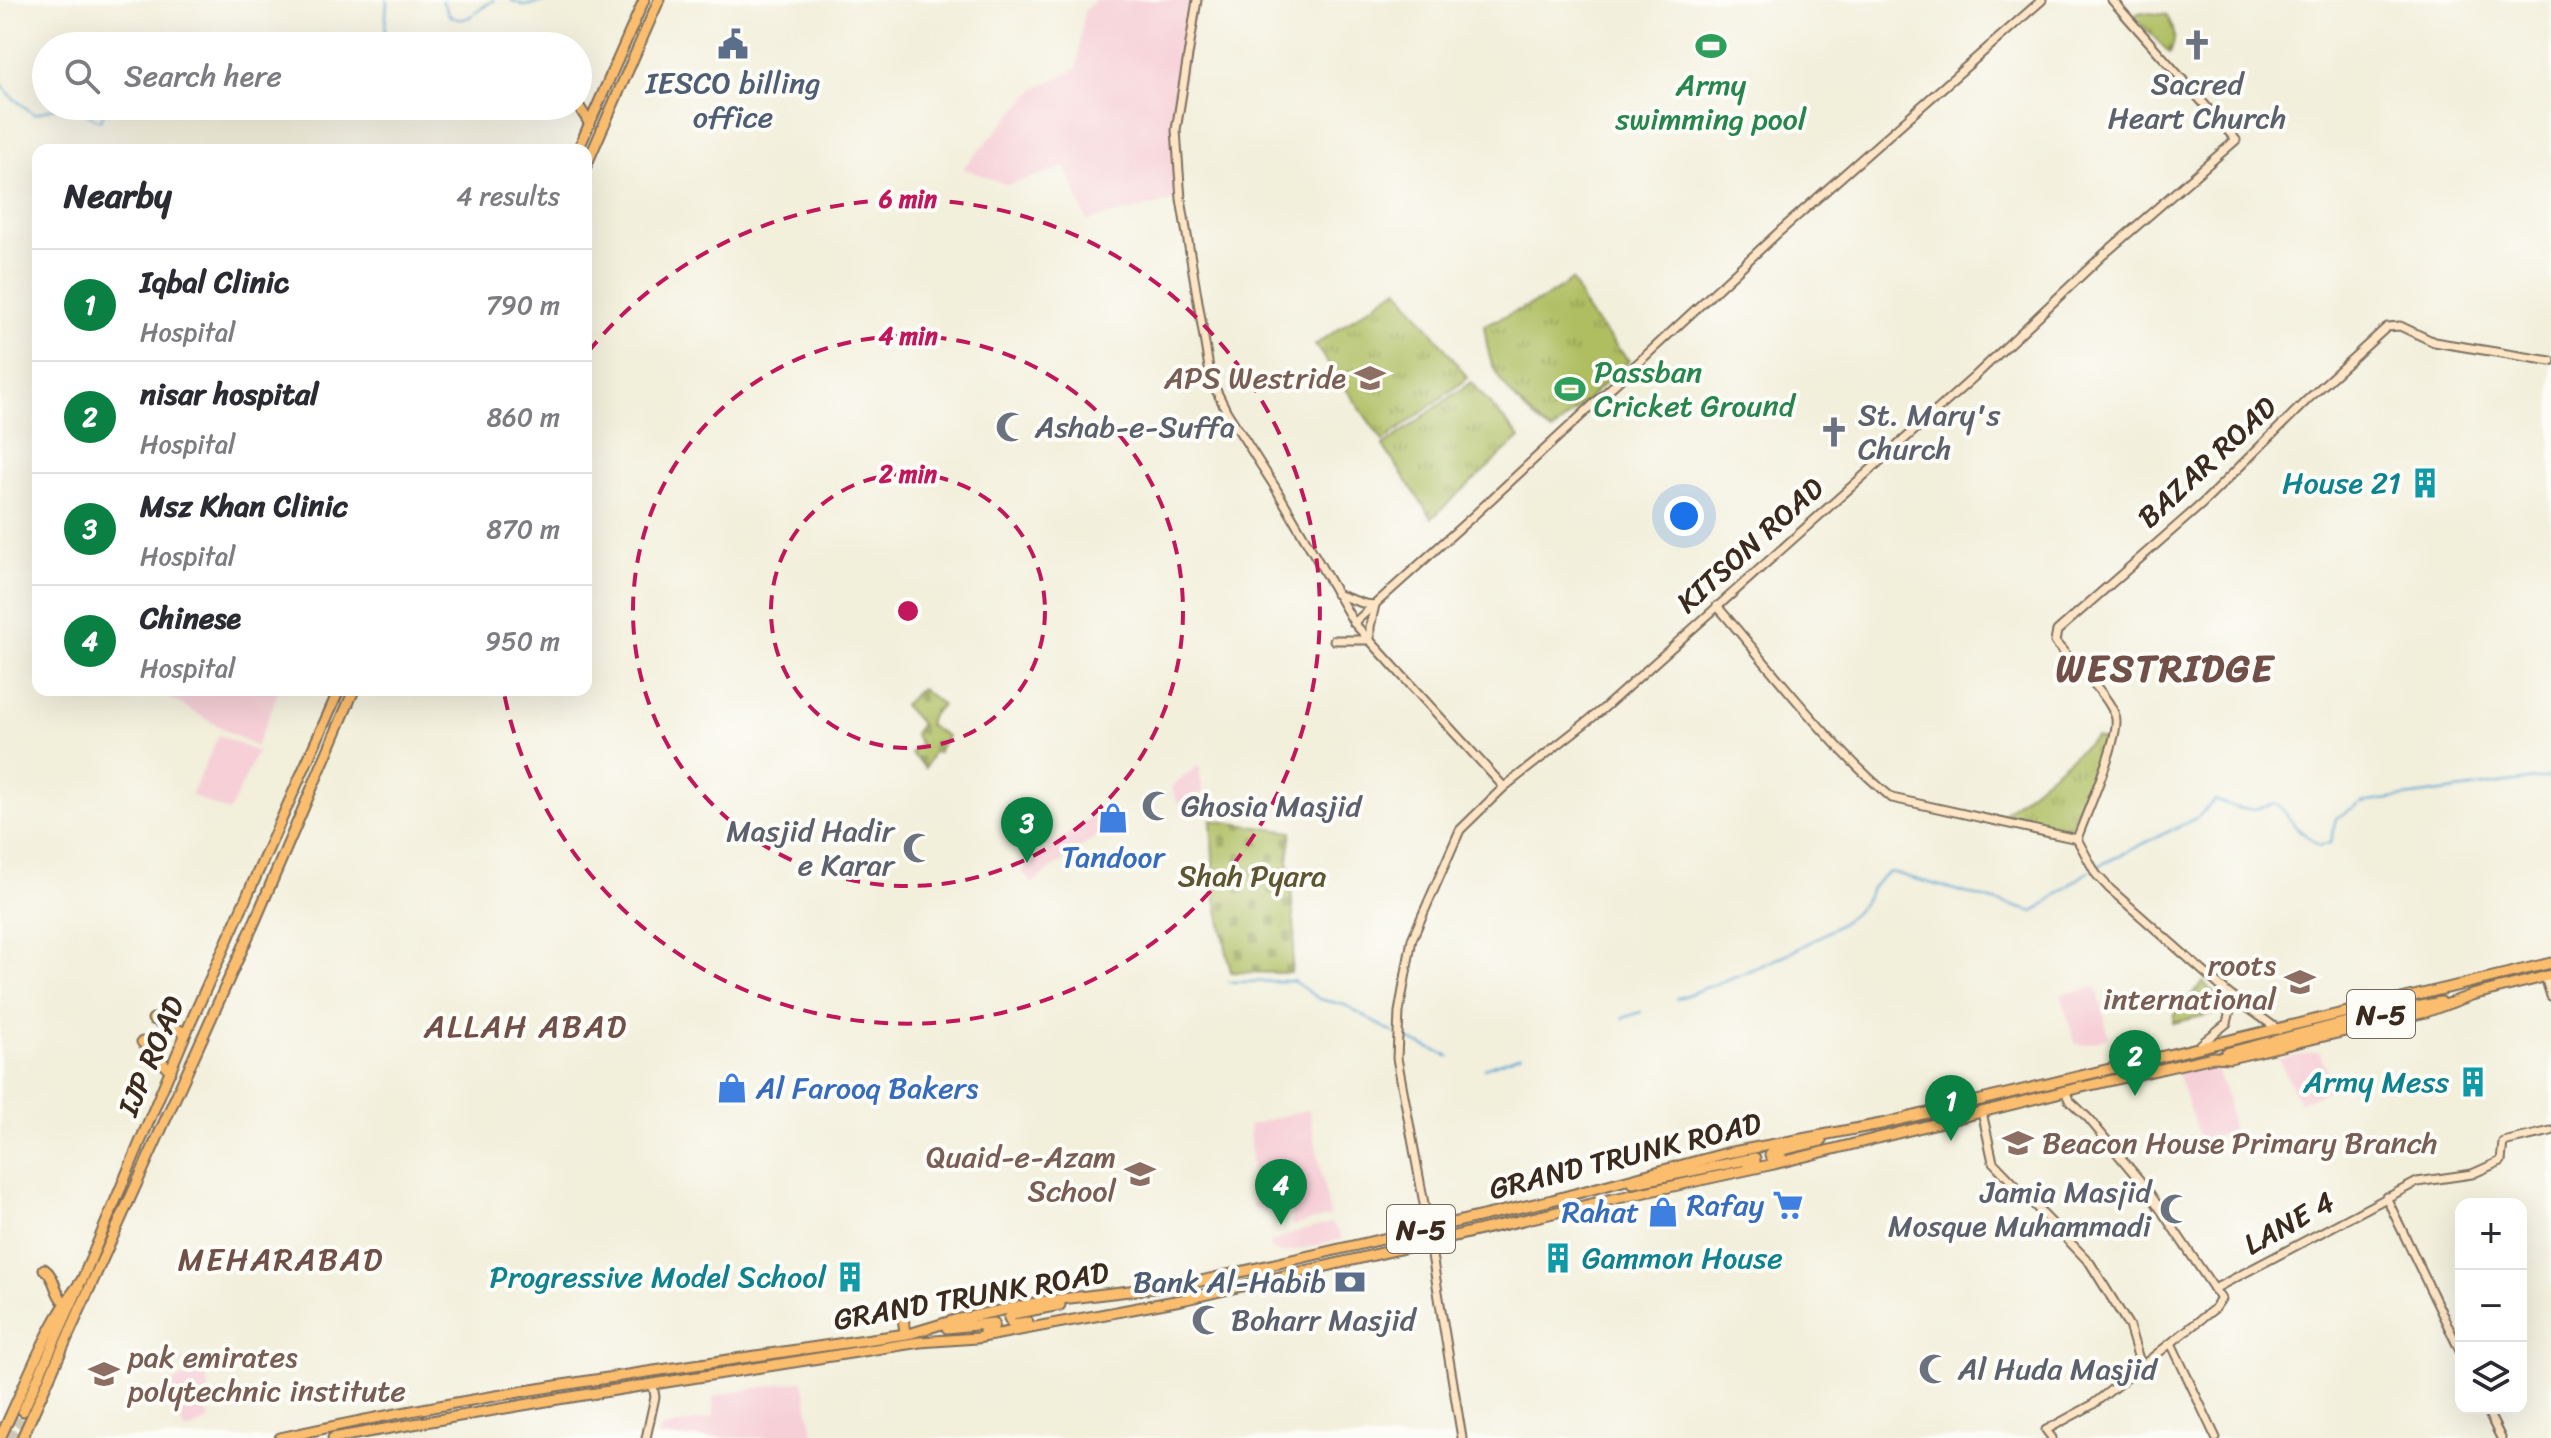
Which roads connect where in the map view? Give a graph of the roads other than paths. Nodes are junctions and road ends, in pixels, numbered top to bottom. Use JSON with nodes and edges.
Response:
{"nodes":[{"id":1,"x":644,"y":0,"type":"edge"},
{"id":2,"x":659,"y":0,"type":"edge"},
{"id":3,"x":1197,"y":0,"type":"edge"},
{"id":4,"x":2042,"y":0,"type":"edge"},
{"id":5,"x":2112,"y":0,"type":"edge"},
{"id":6,"x":592,"y":119,"type":"edge"},
{"id":7,"x":587,"y":120,"type":"edge"},
{"id":8,"x":592,"y":120,"type":"edge"},
{"id":9,"x":590,"y":124,"type":"junction"},
{"id":10,"x":581,"y":144,"type":"edge"},
{"id":11,"x":592,"y":152,"type":"edge"},
{"id":12,"x":2551,"y":361,"type":"edge"},
{"id":13,"x":1336,"y":594,"type":"junction"},
{"id":14,"x":1375,"y":605,"type":"junction"},
{"id":15,"x":1717,"y":606,"type":"junction"},
{"id":16,"x":1354,"y":623,"type":"junction"},
{"id":17,"x":1334,"y":640,"type":"dead end"},
{"id":18,"x":1370,"y":640,"type":"junction"},
{"id":19,"x":336,"y":696,"type":"edge"},
{"id":20,"x":351,"y":696,"type":"edge"},
{"id":21,"x":313,"y":749,"type":"junction"},
{"id":22,"x":326,"y":755,"type":"junction"},
{"id":23,"x":1504,"y":787,"type":"junction"},
{"id":24,"x":2077,"y":839,"type":"junction"},
{"id":25,"x":2551,"y":963,"type":"edge"},
{"id":26,"x":2548,"y":976,"type":"edge"},
{"id":27,"x":2224,"y":990,"type":"junction"},
{"id":28,"x":2472,"y":995,"type":"junction"},
{"id":29,"x":2551,"y":996,"type":"edge"},
{"id":30,"x":153,"y":1019,"type":"dead end"},
{"id":31,"x":186,"y":1033,"type":"junction"},
{"id":32,"x":2280,"y":1033,"type":"junction"},
{"id":33,"x":142,"y":1042,"type":"dead end"},
{"id":34,"x":2196,"y":1047,"type":"junction"},
{"id":35,"x":2213,"y":1057,"type":"junction"},
{"id":36,"x":171,"y":1071,"type":"junction"},
{"id":37,"x":2065,"y":1091,"type":"junction"},
{"id":38,"x":1982,"y":1112,"type":"junction"},
{"id":39,"x":1881,"y":1124,"type":"junction"},
{"id":40,"x":2551,"y":1131,"type":"edge"},
{"id":41,"x":1848,"y":1146,"type":"junction"},
{"id":42,"x":1727,"y":1174,"type":"junction"},
{"id":43,"x":1579,"y":1193,"type":"junction"},
{"id":44,"x":2386,"y":1197,"type":"junction"},
{"id":45,"x":1425,"y":1209,"type":"junction"},
{"id":46,"x":1450,"y":1222,"type":"junction"},
{"id":47,"x":1411,"y":1232,"type":"junction"},
{"id":48,"x":1430,"y":1243,"type":"junction"},
{"id":49,"x":44,"y":1269,"type":"dead end"},
{"id":50,"x":82,"y":1280,"type":"junction"},
{"id":51,"x":2214,"y":1289,"type":"junction"},
{"id":52,"x":1112,"y":1294,"type":"junction"},
{"id":53,"x":64,"y":1302,"type":"junction"},
{"id":54,"x":1119,"y":1310,"type":"junction"},
{"id":55,"x":903,"y":1316,"type":"dead end"},
{"id":56,"x":909,"y":1334,"type":"junction"},
{"id":57,"x":932,"y":1340,"type":"junction"},
{"id":58,"x":2456,"y":1342,"type":"edge"},
{"id":59,"x":2171,"y":1343,"type":"junction"},
{"id":60,"x":2141,"y":1366,"type":"junction"},
{"id":61,"x":653,"y":1385,"type":"junction"},
{"id":62,"x":545,"y":1389,"type":"junction"},
{"id":63,"x":552,"y":1400,"type":"junction"},
{"id":64,"x":472,"y":1401,"type":"junction"},
{"id":65,"x":23,"y":1411,"type":"tunnel mouth"},
{"id":66,"x":477,"y":1413,"type":"junction"},
{"id":67,"x":2489,"y":1414,"type":"edge"},
{"id":68,"x":0,"y":1438,"type":"edge"},
{"id":69,"x":22,"y":1438,"type":"edge"},
{"id":70,"x":280,"y":1438,"type":"edge"},
{"id":71,"x":333,"y":1438,"type":"edge"},
{"id":72,"x":646,"y":1438,"type":"edge"},
{"id":73,"x":1462,"y":1438,"type":"edge"},
{"id":74,"x":2052,"y":1438,"type":"edge"},
{"id":75,"x":2216,"y":1438,"type":"edge"},
{"id":76,"x":2501,"y":1438,"type":"edge"}],
"edges":[{"from":1,"to":6,"type":"highway"},
{"from":2,"to":11,"type":"highway"},
{"from":3,"to":13,"type":"street"},
{"from":4,"to":14,"type":"street"},
{"from":5,"to":15,"type":"street","name":"KITSON ROAD"},
{"from":7,"to":9,"type":"highway"},
{"from":8,"to":9,"type":"highway"},
{"from":9,"to":10,"type":"highway"},
{"from":12,"to":24,"type":"street","name":"BAZAR ROAD"},
{"from":13,"to":14,"type":"street"},
{"from":13,"to":16,"type":"street"},
{"from":14,"to":16,"type":"street"},
{"from":14,"to":18,"type":"street"},
{"from":15,"to":23,"type":"street","name":"KITSON ROAD"},
{"from":15,"to":24,"type":"street"},
{"from":16,"to":18,"type":"street"},
{"from":17,"to":18,"type":"street"},
{"from":18,"to":23,"type":"street"},
{"from":19,"to":21,"type":"highway","name":"IJP ROAD"},
{"from":20,"to":22,"type":"highway","name":"IJP ROAD"},
{"from":21,"to":22,"type":"highway"},
{"from":21,"to":31,"type":"highway","name":"IJP ROAD"},
{"from":22,"to":69,"type":"highway","name":"IJP ROAD"},
{"from":23,"to":45,"type":"street","name":"KITSON ROAD"},
{"from":24,"to":27,"type":"street"},
{"from":25,"to":32,"type":"highway","name":"GRAND TRUNK ROAD","number":"N-5"},
{"from":26,"to":28,"type":"highway","name":"GRAND TRUNK ROAD","number":"N-5"},
{"from":26,"to":29,"type":"street"},
{"from":27,"to":32,"type":"street"},
{"from":27,"to":34,"type":"street"},
{"from":28,"to":32,"type":"highway","name":"GRAND TRUNK ROAD","number":"N-5"},
{"from":28,"to":35,"type":"highway","name":"GRAND TRUNK ROAD","number":"N-5"},
{"from":30,"to":31,"type":"highway"},
{"from":31,"to":36,"type":"highway","name":"IJP ROAD"},
{"from":32,"to":34,"type":"highway","name":"GRAND TRUNK ROAD","number":"N-5"},
{"from":32,"to":35,"type":"highway","name":"GRAND TRUNK ROAD","number":"N-5"},
{"from":33,"to":36,"type":"highway"},
{"from":34,"to":39,"type":"highway","name":"GRAND TRUNK ROAD","number":"N-5"},
{"from":35,"to":37,"type":"highway","name":"GRAND TRUNK ROAD","number":"N-5"},
{"from":36,"to":50,"type":"highway","name":"IJP ROAD"},
{"from":37,"to":38,"type":"highway","name":"GRAND TRUNK ROAD","number":"N-5"},
{"from":37,"to":51,"type":"street"},
{"from":38,"to":41,"type":"highway","name":"GRAND TRUNK ROAD","number":"N-5"},
{"from":38,"to":60,"type":"street"},
{"from":39,"to":41,"type":"highway"},
{"from":39,"to":43,"type":"highway","name":"GRAND TRUNK ROAD","number":"N-5"},
{"from":40,"to":44,"type":"street","name":"LANE 4"},
{"from":41,"to":42,"type":"highway","name":"GRAND TRUNK ROAD","number":"N-5"},
{"from":42,"to":43,"type":"highway"},
{"from":42,"to":48,"type":"highway","name":"GRAND TRUNK ROAD","number":"N-5"},
{"from":43,"to":46,"type":"highway","name":"GRAND TRUNK ROAD","number":"N-5"},
{"from":44,"to":51,"type":"street","name":"LANE 4"},
{"from":44,"to":58,"type":"street"},
{"from":45,"to":46,"type":"street"},
{"from":45,"to":47,"type":"street"},
{"from":46,"to":47,"type":"highway","name":"GRAND TRUNK ROAD","number":"N-5"},
{"from":47,"to":52,"type":"highway","name":"GRAND TRUNK ROAD","number":"N-5"},
{"from":48,"to":54,"type":"highway","name":"GRAND TRUNK ROAD","number":"N-5"},
{"from":48,"to":73,"type":"street"},
{"from":49,"to":53,"type":"highway"},
{"from":50,"to":53,"type":"highway","name":"IJP ROAD"},
{"from":50,"to":65,"type":"highway"},
{"from":51,"to":59,"type":"street"},
{"from":52,"to":54,"type":"highway"},
{"from":52,"to":56,"type":"highway","name":"GRAND TRUNK ROAD","number":"N-5"},
{"from":53,"to":68,"type":"highway","name":"IJP ROAD"},
{"from":54,"to":57,"type":"highway","name":"GRAND TRUNK ROAD","number":"N-5"},
{"from":55,"to":56,"type":"highway"},
{"from":56,"to":57,"type":"highway"},
{"from":56,"to":62,"type":"highway","name":"GRAND TRUNK ROAD","number":"N-5"},
{"from":57,"to":61,"type":"highway","name":"GRAND TRUNK ROAD","number":"N-5"},
{"from":59,"to":60,"type":"street"},
{"from":59,"to":75,"type":"street"},
{"from":60,"to":74,"type":"street"},
{"from":61,"to":63,"type":"highway","name":"GRAND TRUNK ROAD","number":"N-5"},
{"from":61,"to":72,"type":"street"},
{"from":62,"to":63,"type":"highway"},
{"from":62,"to":64,"type":"highway","name":"GRAND TRUNK ROAD","number":"N-5"},
{"from":63,"to":66,"type":"highway","name":"GRAND TRUNK ROAD","number":"N-5"},
{"from":64,"to":66,"type":"highway"},
{"from":64,"to":70,"type":"highway","name":"GRAND TRUNK ROAD","number":"N-5"},
{"from":66,"to":71,"type":"highway","name":"GRAND TRUNK ROAD","number":"N-5"},
{"from":67,"to":76,"type":"street"}]}
